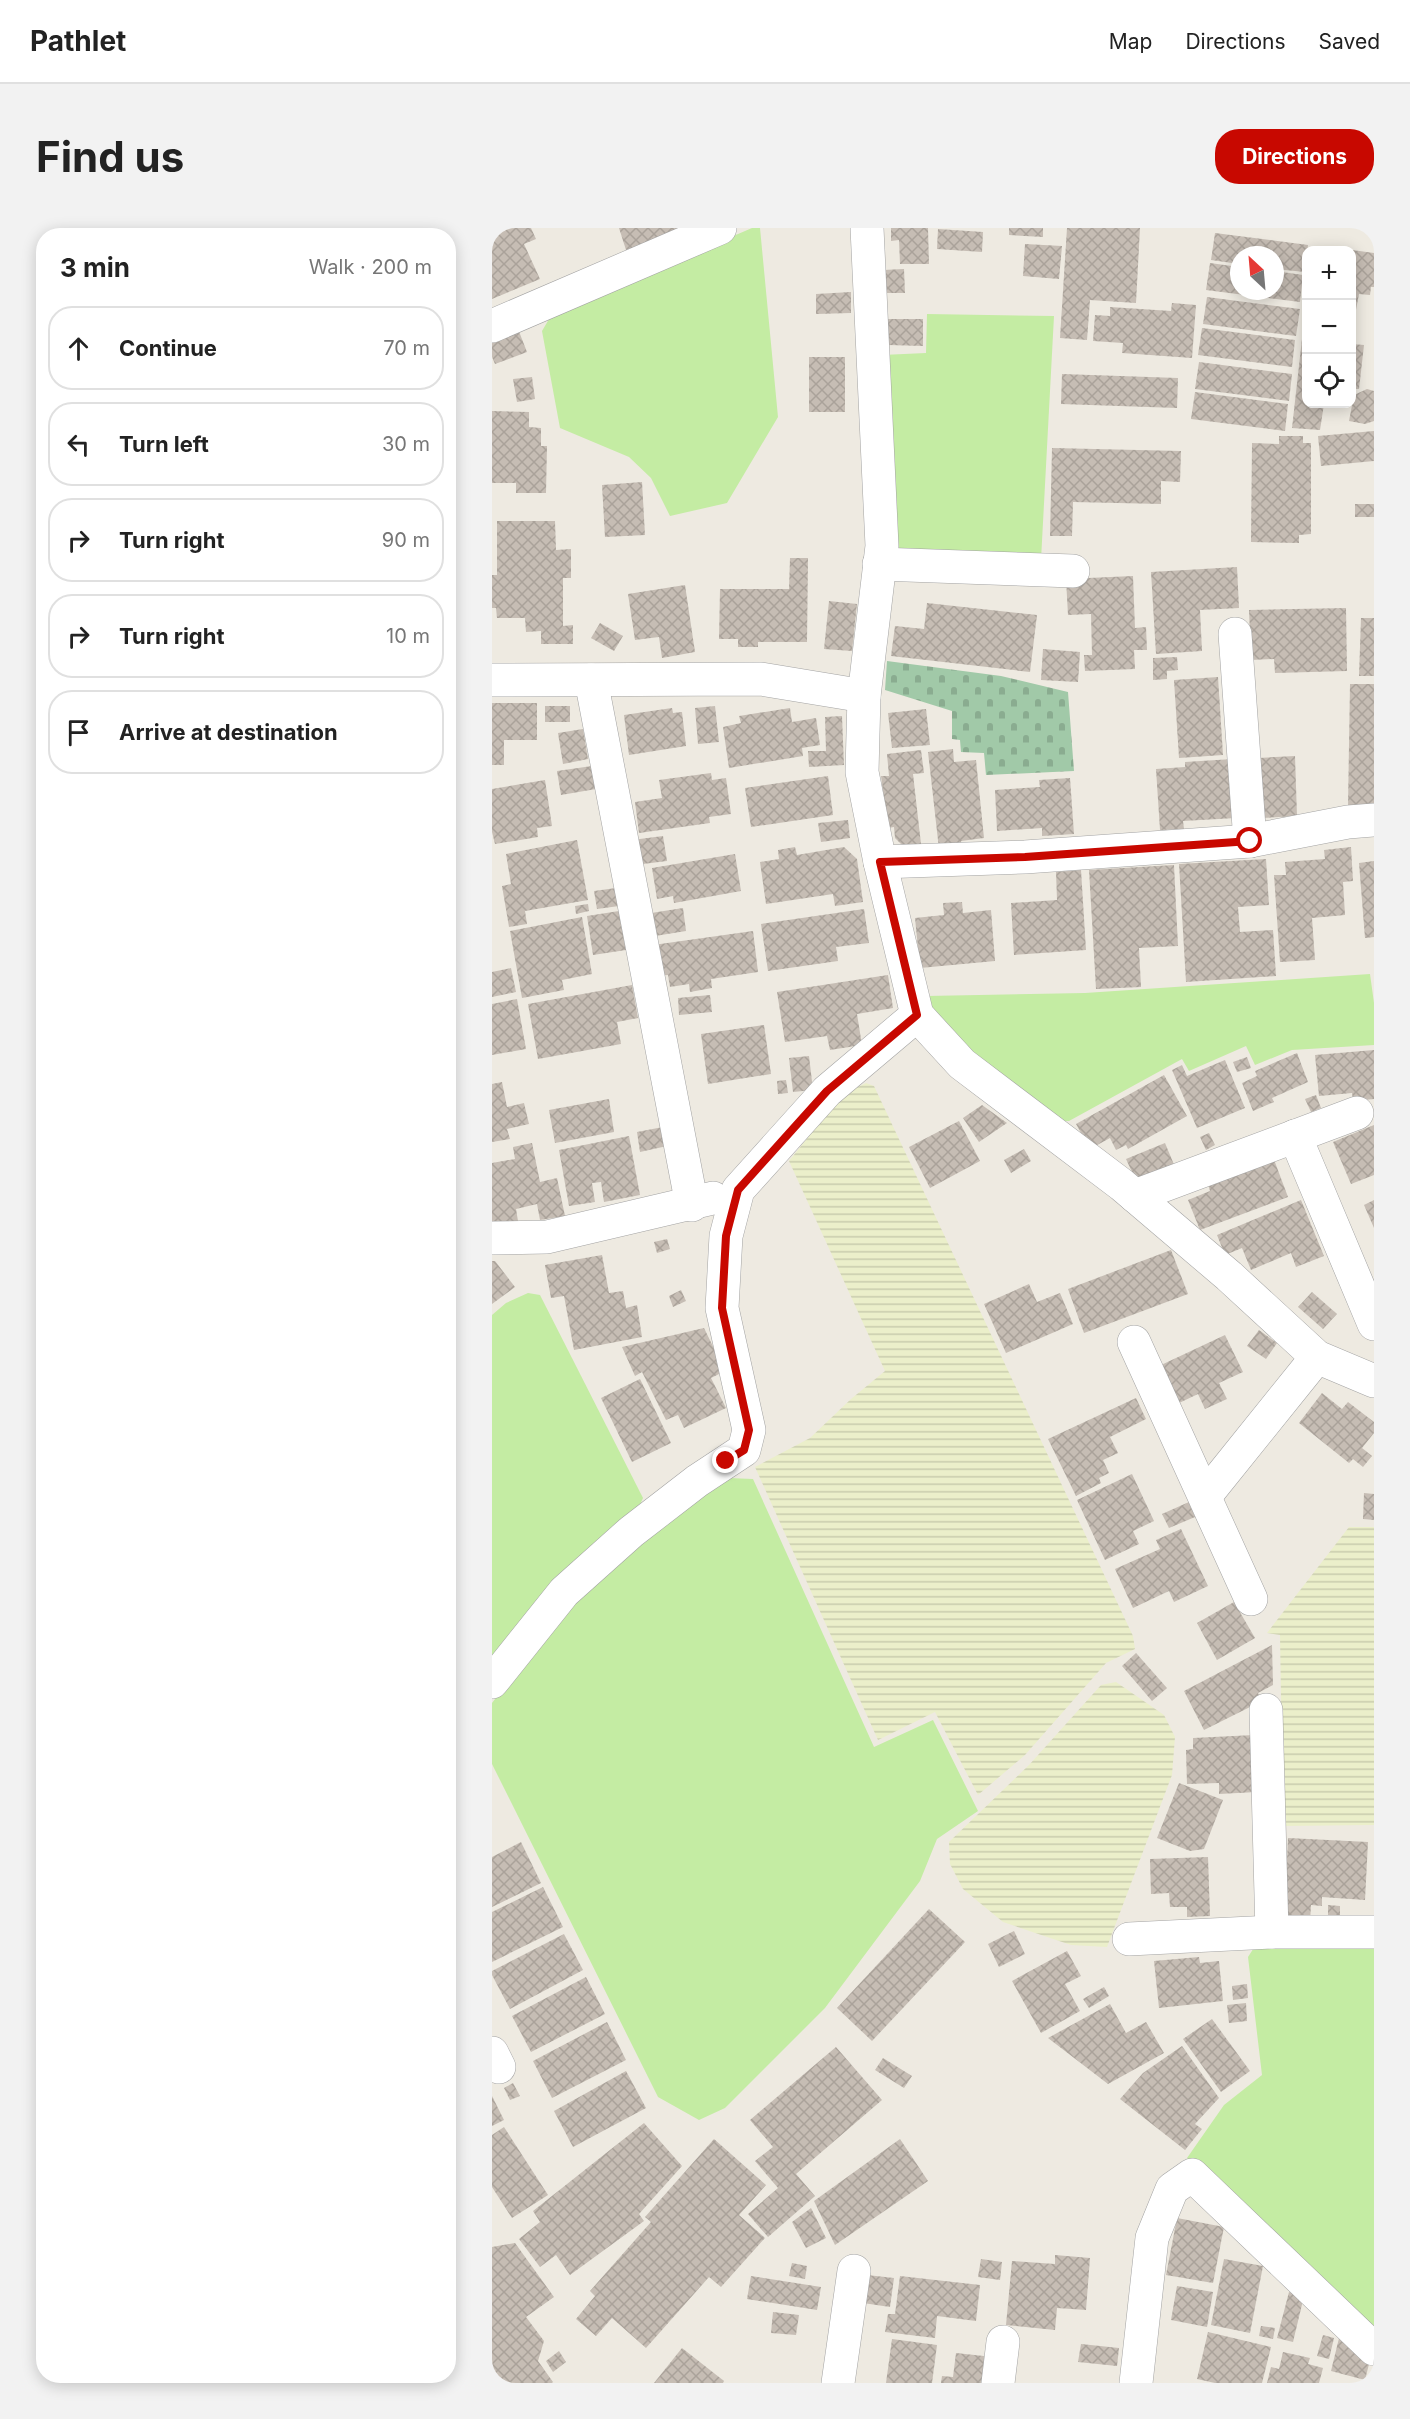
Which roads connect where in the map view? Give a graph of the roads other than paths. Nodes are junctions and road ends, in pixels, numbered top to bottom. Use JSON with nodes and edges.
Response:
{"nodes":[{"id":1,"x":720,"y":228,"type":"edge"},
{"id":2,"x":867,"y":228,"type":"edge"},
{"id":3,"x":492,"y":326,"type":"edge"},
{"id":4,"x":879,"y":564,"type":"junction"},
{"id":5,"x":1073,"y":572,"type":"dead end"},
{"id":6,"x":1235,"y":634,"type":"dead end"},
{"id":7,"x":492,"y":680,"type":"edge"},
{"id":8,"x":591,"y":680,"type":"junction"},
{"id":9,"x":864,"y":696,"type":"junction"},
{"id":10,"x":1374,"y":820,"type":"edge"},
{"id":11,"x":1250,"y":841,"type":"junction"},
{"id":12,"x":880,"y":862,"type":"junction"},
{"id":13,"x":917,"y":1015,"type":"junction"},
{"id":14,"x":1357,"y":1113,"type":"dead end"},
{"id":15,"x":1295,"y":1136,"type":"junction"},
{"id":16,"x":738,"y":1190,"type":"junction"},
{"id":17,"x":1135,"y":1196,"type":"junction"},
{"id":18,"x":692,"y":1204,"type":"junction"},
{"id":19,"x":492,"y":1238,"type":"edge"},
{"id":20,"x":1374,"y":1324,"type":"edge"},
{"id":21,"x":1134,"y":1342,"type":"dead end"},
{"id":22,"x":1317,"y":1357,"type":"junction"},
{"id":23,"x":1374,"y":1381,"type":"edge"},
{"id":24,"x":1206,"y":1496,"type":"junction"},
{"id":25,"x":1251,"y":1599,"type":"dead end"},
{"id":26,"x":492,"y":1682,"type":"edge"},
{"id":27,"x":1266,"y":1710,"type":"dead end"},
{"id":28,"x":1272,"y":1932,"type":"junction"},
{"id":29,"x":1374,"y":1932,"type":"edge"},
{"id":30,"x":1129,"y":1939,"type":"dead end"},
{"id":31,"x":854,"y":2271,"type":"dead end"},
{"id":32,"x":1003,"y":2342,"type":"dead end"},
{"id":33,"x":1374,"y":2349,"type":"edge"},
{"id":34,"x":838,"y":2383,"type":"edge"},
{"id":35,"x":998,"y":2383,"type":"edge"},
{"id":36,"x":1136,"y":2383,"type":"edge"}],
"edges":[{"from":1,"to":3,"type":"street"},
{"from":2,"to":4,"type":"street"},
{"from":4,"to":5,"type":"street"},
{"from":4,"to":9,"type":"street"},
{"from":6,"to":11,"type":"street"},
{"from":7,"to":8,"type":"street"},
{"from":8,"to":9,"type":"street"},
{"from":8,"to":18,"type":"street"},
{"from":9,"to":12,"type":"street"},
{"from":10,"to":11,"type":"street"},
{"from":11,"to":12,"type":"street"},
{"from":12,"to":13,"type":"street"},
{"from":13,"to":16,"type":"street"},
{"from":13,"to":17,"type":"street"},
{"from":14,"to":15,"type":"street"},
{"from":15,"to":17,"type":"street"},
{"from":15,"to":20,"type":"street"},
{"from":16,"to":18,"type":"street"},
{"from":16,"to":26,"type":"street"},
{"from":17,"to":22,"type":"street"},
{"from":18,"to":19,"type":"street"},
{"from":21,"to":24,"type":"street"},
{"from":22,"to":23,"type":"street"},
{"from":22,"to":24,"type":"street"},
{"from":24,"to":25,"type":"street"},
{"from":27,"to":28,"type":"street"},
{"from":28,"to":29,"type":"street"},
{"from":28,"to":30,"type":"street"},
{"from":31,"to":34,"type":"street"},
{"from":32,"to":35,"type":"street"},
{"from":33,"to":36,"type":"street"}]}
